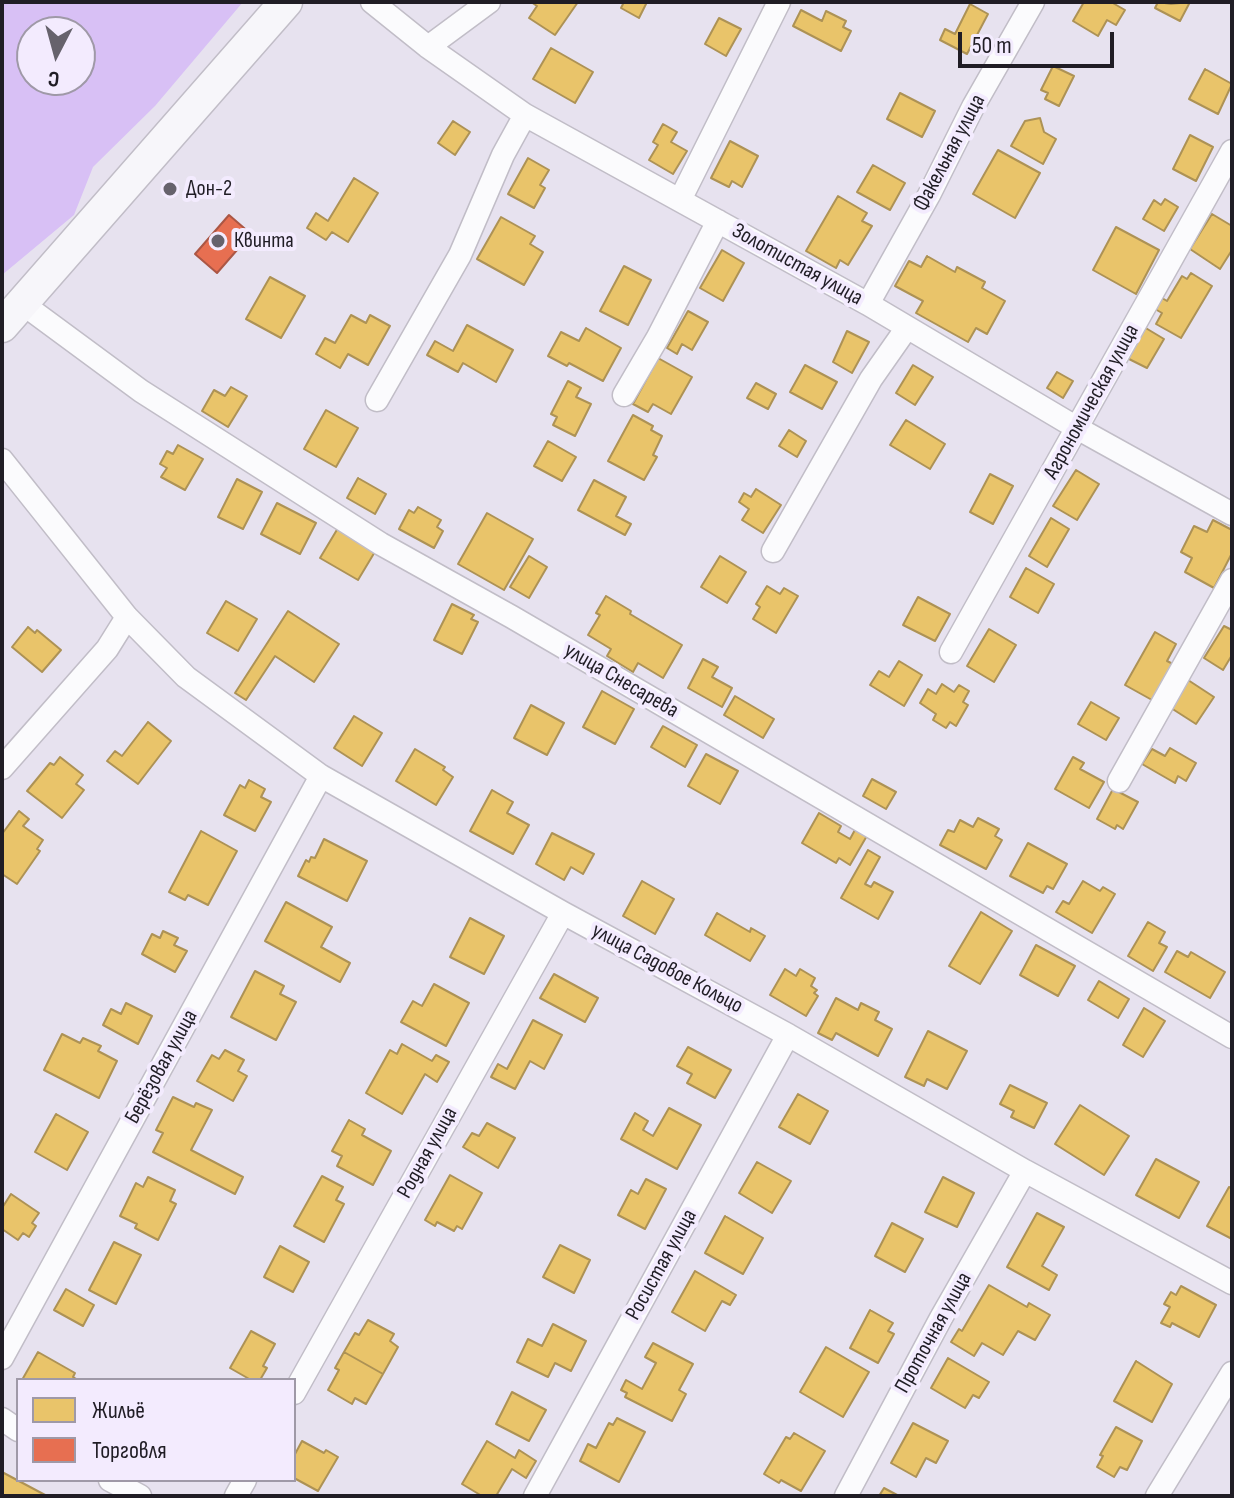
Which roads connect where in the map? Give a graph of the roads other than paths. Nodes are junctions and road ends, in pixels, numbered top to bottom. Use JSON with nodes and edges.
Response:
{"nodes":[{"id":1,"x":286,"y":2,"type":"edge"},
{"id":2,"x":372,"y":2,"type":"edge"},
{"id":3,"x":489,"y":2,"type":"edge"},
{"id":4,"x":779,"y":2,"type":"edge"},
{"id":5,"x":1033,"y":2,"type":"edge"},
{"id":6,"x":428,"y":47,"type":"junction"},
{"id":7,"x":525,"y":115,"type":"junction"},
{"id":8,"x":1232,"y":151,"type":"edge"},
{"id":9,"x":680,"y":200,"type":"junction"},
{"id":10,"x":718,"y":221,"type":"junction"},
{"id":11,"x":868,"y":304,"type":"junction"},
{"id":12,"x":12,"y":315,"type":"edge"},
{"id":13,"x":906,"y":329,"type":"junction"},
{"id":14,"x":624,"y":395,"type":"dead end"},
{"id":15,"x":377,"y":400,"type":"dead end"},
{"id":16,"x":1077,"y":428,"type":"junction"},
{"id":17,"x":2,"y":460,"type":"edge"},
{"id":18,"x":1232,"y":514,"type":"edge"},
{"id":19,"x":773,"y":551,"type":"dead end"},
{"id":20,"x":1232,"y":580,"type":"edge"},
{"id":21,"x":127,"y":617,"type":"junction"},
{"id":22,"x":951,"y":652,"type":"dead end"},
{"id":23,"x":2,"y":768,"type":"edge"},
{"id":24,"x":321,"y":776,"type":"junction"},
{"id":25,"x":1119,"y":781,"type":"dead end"},
{"id":26,"x":563,"y":913,"type":"junction"},
{"id":27,"x":788,"y":1035,"type":"junction"},
{"id":28,"x":1232,"y":1037,"type":"edge"},
{"id":29,"x":1025,"y":1171,"type":"junction"},
{"id":30,"x":1232,"y":1283,"type":"edge"},
{"id":31,"x":2,"y":1358,"type":"edge"},
{"id":32,"x":1232,"y":1373,"type":"edge"},
{"id":33,"x":296,"y":1389,"type":"edge"},
{"id":34,"x":114,"y":1482,"type":"edge"},
{"id":35,"x":140,"y":1496,"type":"edge"},
{"id":36,"x":535,"y":1496,"type":"edge"},
{"id":37,"x":846,"y":1496,"type":"edge"},
{"id":38,"x":1157,"y":1496,"type":"edge"}],
"edges":[{"from":1,"to":12,"type":"street"},
{"from":2,"to":6,"type":"street","name":"Золотистая улица"},
{"from":3,"to":6,"type":"street"},
{"from":4,"to":9,"type":"street"},
{"from":5,"to":11,"type":"street","name":"Факельная улица"},
{"from":6,"to":7,"type":"street","name":"Золотистая улица"},
{"from":7,"to":9,"type":"street","name":"Золотистая улица"},
{"from":7,"to":15,"type":"street"},
{"from":8,"to":16,"type":"street","name":"Агрономическая улица"},
{"from":9,"to":10,"type":"street","name":"Золотистая улица"},
{"from":10,"to":11,"type":"street","name":"Золотистая улица"},
{"from":10,"to":14,"type":"street"},
{"from":11,"to":13,"type":"street","name":"Золотистая улица"},
{"from":12,"to":28,"type":"street","name":"улица Снесарева"},
{"from":13,"to":16,"type":"street","name":"Золотистая улица"},
{"from":13,"to":19,"type":"street"},
{"from":16,"to":18,"type":"street","name":"Золотистая улица"},
{"from":16,"to":22,"type":"street","name":"Агрономическая улица"},
{"from":17,"to":21,"type":"street","name":"улица Садовое Кольцо"},
{"from":20,"to":25,"type":"street"},
{"from":21,"to":23,"type":"street"},
{"from":21,"to":24,"type":"street","name":"улица Садовое Кольцо"},
{"from":24,"to":26,"type":"street","name":"улица Садовое Кольцо"},
{"from":24,"to":31,"type":"street","name":"Берёзовая улица"},
{"from":26,"to":27,"type":"street","name":"улица Садовое Кольцо"},
{"from":26,"to":33,"type":"street","name":"Родная улица"},
{"from":27,"to":29,"type":"street","name":"улица Садовое Кольцо"},
{"from":27,"to":36,"type":"street","name":"Росистая улица"},
{"from":29,"to":30,"type":"street","name":"улица Садовое Кольцо"},
{"from":29,"to":37,"type":"street","name":"Проточная улица"},
{"from":32,"to":38,"type":"street"},
{"from":34,"to":35,"type":"street"}]}
